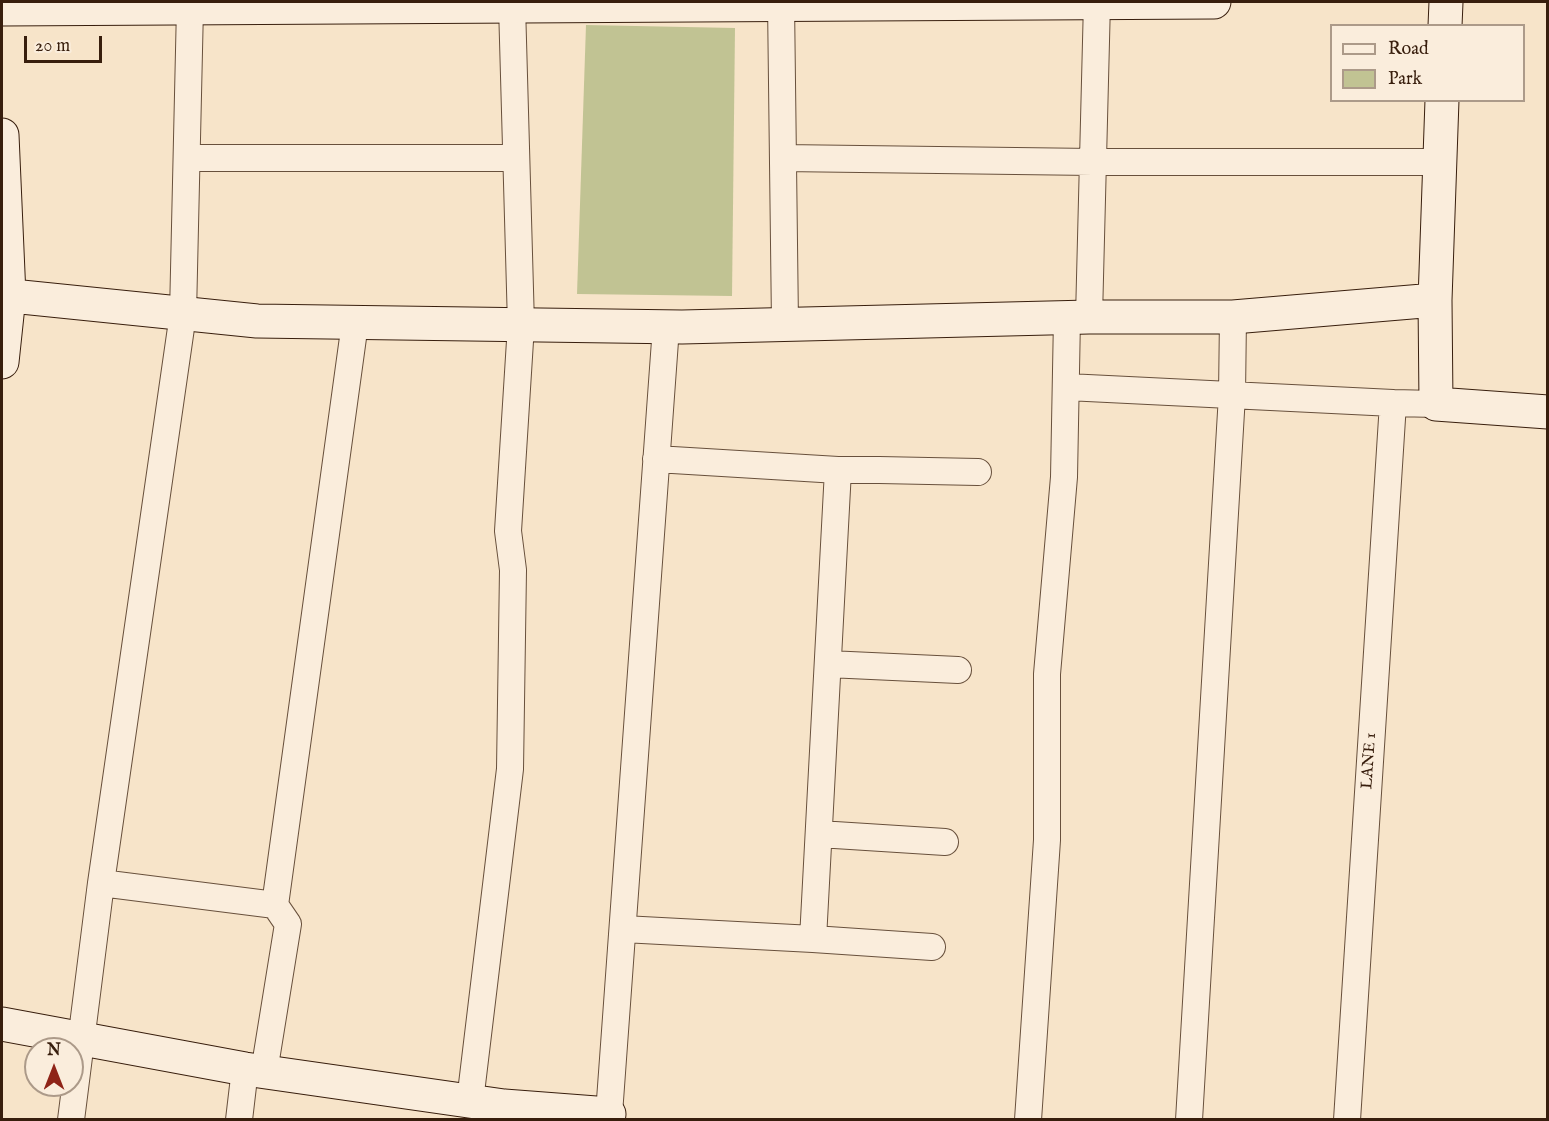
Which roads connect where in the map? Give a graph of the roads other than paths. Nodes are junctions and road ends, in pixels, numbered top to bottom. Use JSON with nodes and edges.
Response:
{"nodes":[{"id":1,"x":781,"y":2,"type":"edge"},
{"id":2,"x":1097,"y":2,"type":"edge"},
{"id":3,"x":1214,"y":2,"type":"edge"},
{"id":4,"x":1446,"y":2,"type":"edge"},
{"id":5,"x":512,"y":5,"type":"junction"},
{"id":6,"x":190,"y":7,"type":"junction"},
{"id":7,"x":2,"y":9,"type":"edge"},
{"id":8,"x":1445,"y":24,"type":"edge"},
{"id":9,"x":1442,"y":102,"type":"edge"},
{"id":10,"x":2,"y":135,"type":"edge"},
{"id":11,"x":783,"y":158,"type":"junction"},
{"id":12,"x":187,"y":159,"type":"junction"},
{"id":13,"x":516,"y":159,"type":"junction"},
{"id":14,"x":1093,"y":162,"type":"junction"},
{"id":15,"x":1440,"y":162,"type":"junction"},
{"id":16,"x":5,"y":296,"type":"edge"},
{"id":17,"x":1435,"y":300,"type":"junction"},
{"id":18,"x":183,"y":314,"type":"junction"},
{"id":19,"x":1233,"y":317,"type":"junction"},
{"id":20,"x":1078,"y":318,"type":"junction"},
{"id":21,"x":355,"y":323,"type":"junction"},
{"id":22,"x":785,"y":324,"type":"junction"},
{"id":23,"x":521,"y":325,"type":"junction"},
{"id":24,"x":666,"y":327,"type":"junction"},
{"id":25,"x":2,"y":362,"type":"edge"},
{"id":26,"x":1067,"y":387,"type":"junction"},
{"id":27,"x":1232,"y":395,"type":"junction"},
{"id":28,"x":1393,"y":403,"type":"junction"},
{"id":29,"x":1436,"y":404,"type":"junction"},
{"id":30,"x":1548,"y":412,"type":"edge"},
{"id":31,"x":656,"y":459,"type":"junction"},
{"id":32,"x":838,"y":470,"type":"junction"},
{"id":33,"x":978,"y":472,"type":"dead end"},
{"id":34,"x":828,"y":664,"type":"junction"},
{"id":35,"x":958,"y":670,"type":"dead end"},
{"id":36,"x":819,"y":834,"type":"junction"},
{"id":37,"x":945,"y":842,"type":"dead end"},
{"id":38,"x":101,"y":884,"type":"junction"},
{"id":39,"x":275,"y":905,"type":"junction"},
{"id":40,"x":623,"y":929,"type":"junction"},
{"id":41,"x":813,"y":939,"type":"junction"},
{"id":42,"x":932,"y":947,"type":"dead end"},
{"id":43,"x":2,"y":1024,"type":"edge"},
{"id":44,"x":70,"y":1037,"type":"edge"},
{"id":45,"x":81,"y":1037,"type":"edge"},
{"id":46,"x":84,"y":1040,"type":"edge"},
{"id":47,"x":255,"y":1071,"type":"junction"},
{"id":48,"x":73,"y":1097,"type":"edge"},
{"id":49,"x":470,"y":1101,"type":"junction"},
{"id":50,"x":609,"y":1117,"type":"edge"},
{"id":51,"x":70,"y":1119,"type":"edge"},
{"id":52,"x":239,"y":1119,"type":"edge"},
{"id":53,"x":1028,"y":1119,"type":"edge"},
{"id":54,"x":1189,"y":1119,"type":"edge"},
{"id":55,"x":1347,"y":1119,"type":"edge"}],
"edges":[{"from":1,"to":2,"type":"street"},
{"from":1,"to":5,"type":"street"},
{"from":1,"to":11,"type":"street"},
{"from":2,"to":3,"type":"street"},
{"from":2,"to":14,"type":"street"},
{"from":4,"to":8,"type":"street"},
{"from":5,"to":6,"type":"street"},
{"from":5,"to":13,"type":"street"},
{"from":6,"to":7,"type":"street"},
{"from":6,"to":12,"type":"street"},
{"from":9,"to":15,"type":"street"},
{"from":10,"to":16,"type":"street"},
{"from":11,"to":14,"type":"street"},
{"from":11,"to":22,"type":"street"},
{"from":12,"to":13,"type":"street"},
{"from":12,"to":18,"type":"street"},
{"from":13,"to":23,"type":"street"},
{"from":14,"to":15,"type":"street"},
{"from":14,"to":20,"type":"street"},
{"from":15,"to":17,"type":"street"},
{"from":16,"to":18,"type":"street"},
{"from":16,"to":25,"type":"street"},
{"from":17,"to":19,"type":"street"},
{"from":17,"to":29,"type":"street"},
{"from":18,"to":21,"type":"street"},
{"from":18,"to":38,"type":"street"},
{"from":19,"to":20,"type":"street"},
{"from":19,"to":27,"type":"street"},
{"from":20,"to":22,"type":"street"},
{"from":20,"to":26,"type":"street"},
{"from":21,"to":23,"type":"street"},
{"from":21,"to":39,"type":"street"},
{"from":22,"to":24,"type":"street"},
{"from":23,"to":24,"type":"street"},
{"from":23,"to":49,"type":"street"},
{"from":24,"to":31,"type":"street"},
{"from":26,"to":27,"type":"street"},
{"from":26,"to":53,"type":"street"},
{"from":27,"to":28,"type":"street"},
{"from":27,"to":54,"type":"street"},
{"from":28,"to":29,"type":"street"},
{"from":28,"to":55,"type":"street","name":"LANE 1"},
{"from":29,"to":30,"type":"street"},
{"from":31,"to":32,"type":"street"},
{"from":31,"to":40,"type":"street"},
{"from":32,"to":33,"type":"street"},
{"from":32,"to":34,"type":"street"},
{"from":34,"to":35,"type":"street"},
{"from":34,"to":36,"type":"street"},
{"from":36,"to":37,"type":"street"},
{"from":36,"to":41,"type":"street"},
{"from":38,"to":39,"type":"street"},
{"from":38,"to":45,"type":"street"},
{"from":39,"to":47,"type":"street"},
{"from":40,"to":41,"type":"street"},
{"from":40,"to":50,"type":"street"},
{"from":41,"to":42,"type":"street"},
{"from":43,"to":44,"type":"street"},
{"from":46,"to":47,"type":"street"},
{"from":47,"to":49,"type":"street"},
{"from":47,"to":52,"type":"street"},
{"from":48,"to":51,"type":"street"},
{"from":49,"to":50,"type":"street"}]}
